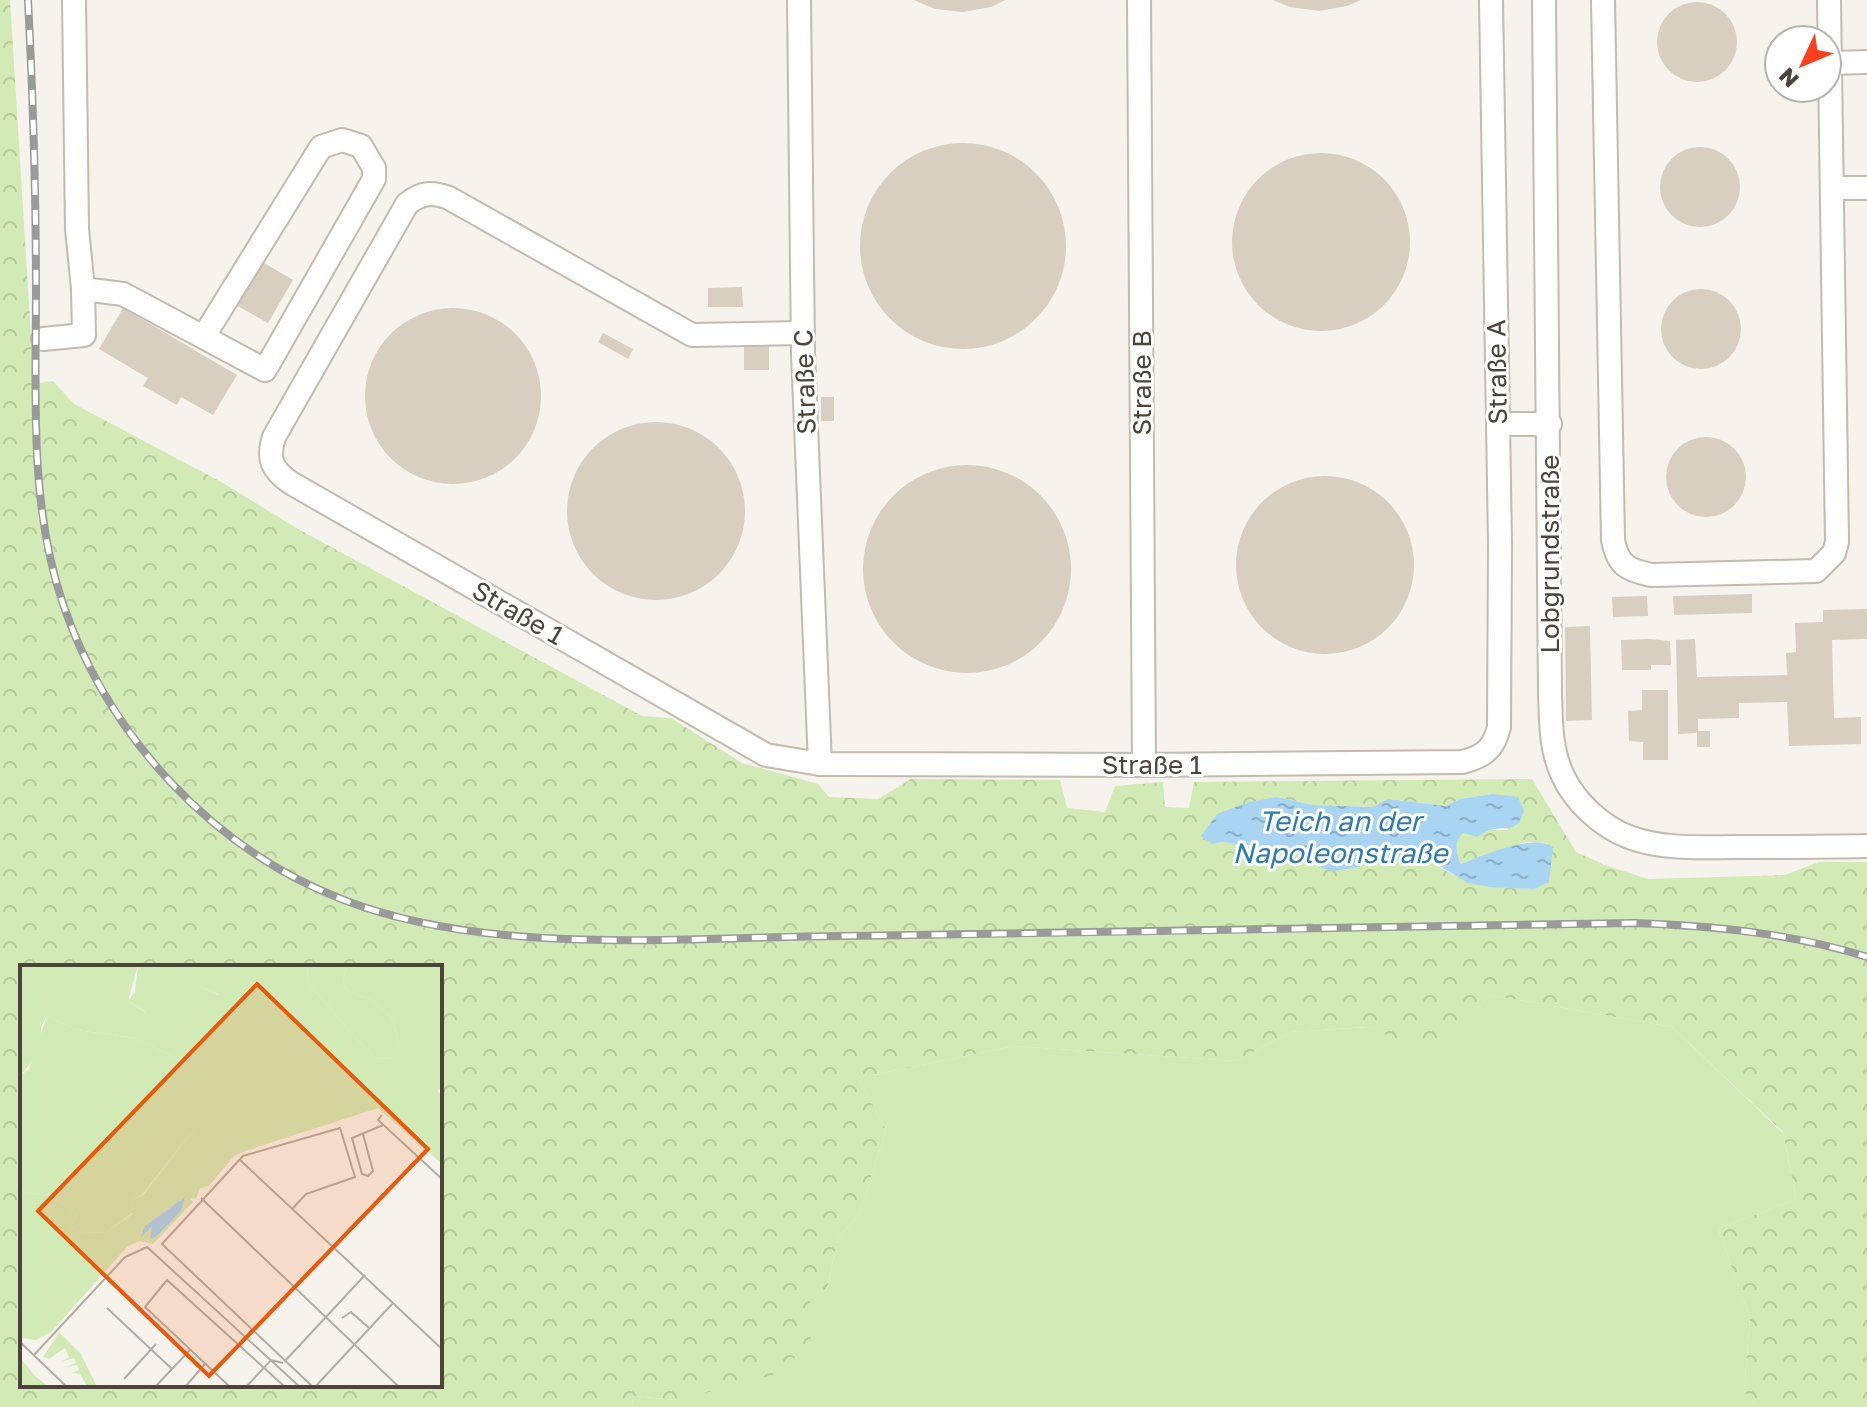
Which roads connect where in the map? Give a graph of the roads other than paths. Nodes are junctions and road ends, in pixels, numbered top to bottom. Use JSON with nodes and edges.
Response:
{"nodes":[{"id":1,"x":74,"y":0,"type":"edge"},
{"id":2,"x":799,"y":0,"type":"edge"},
{"id":3,"x":1139,"y":0,"type":"edge"},
{"id":4,"x":1491,"y":0,"type":"edge"},
{"id":5,"x":1544,"y":0,"type":"edge"},
{"id":6,"x":1603,"y":0,"type":"edge"},
{"id":7,"x":1829,"y":0,"type":"edge"},
{"id":8,"x":1830,"y":24,"type":"edge"},
{"id":9,"x":1867,"y":62,"type":"edge"},
{"id":10,"x":1843,"y":63,"type":"edge"},
{"id":11,"x":1831,"y":104,"type":"edge"},
{"id":12,"x":1832,"y":188,"type":"junction"},
{"id":13,"x":1867,"y":188,"type":"edge"},
{"id":14,"x":83,"y":289,"type":"junction"},
{"id":15,"x":803,"y":333,"type":"junction"},
{"id":16,"x":204,"y":336,"type":"junction"},
{"id":17,"x":43,"y":339,"type":"dead end"},
{"id":18,"x":1498,"y":424,"type":"junction"},
{"id":19,"x":1550,"y":424,"type":"junction"},
{"id":20,"x":1495,"y":744,"type":"joint"},
{"id":21,"x":820,"y":764,"type":"junction"},
{"id":22,"x":1144,"y":765,"type":"junction"},
{"id":23,"x":1867,"y":846,"type":"edge"}],
"edges":[{"from":1,"to":14,"type":"street"},
{"from":2,"to":15,"type":"street","name":"Straße C"},
{"from":3,"to":22,"type":"street","name":"Straße B"},
{"from":4,"to":18,"type":"street","name":"Straße A"},
{"from":5,"to":19,"type":"street","name":"Lobgrundstraße"},
{"from":6,"to":12,"type":"street"},
{"from":7,"to":8,"type":"street"},
{"from":9,"to":10,"type":"street"},
{"from":11,"to":12,"type":"street"},
{"from":12,"to":13,"type":"street"},
{"from":14,"to":16,"type":"street"},
{"from":14,"to":17,"type":"street"},
{"from":15,"to":21,"type":"street","name":"Straße C"},
{"from":15,"to":21,"type":"street","name":"Straße 1"},
{"from":16,"to":16,"type":"street"},
{"from":18,"to":19,"type":"street"},
{"from":18,"to":20,"type":"street","name":"Straße A"},
{"from":19,"to":23,"type":"street","name":"Lobgrundstraße"},
{"from":20,"to":22,"type":"street","name":"Straße 1"},
{"from":21,"to":22,"type":"street","name":"Straße 1"}]}
